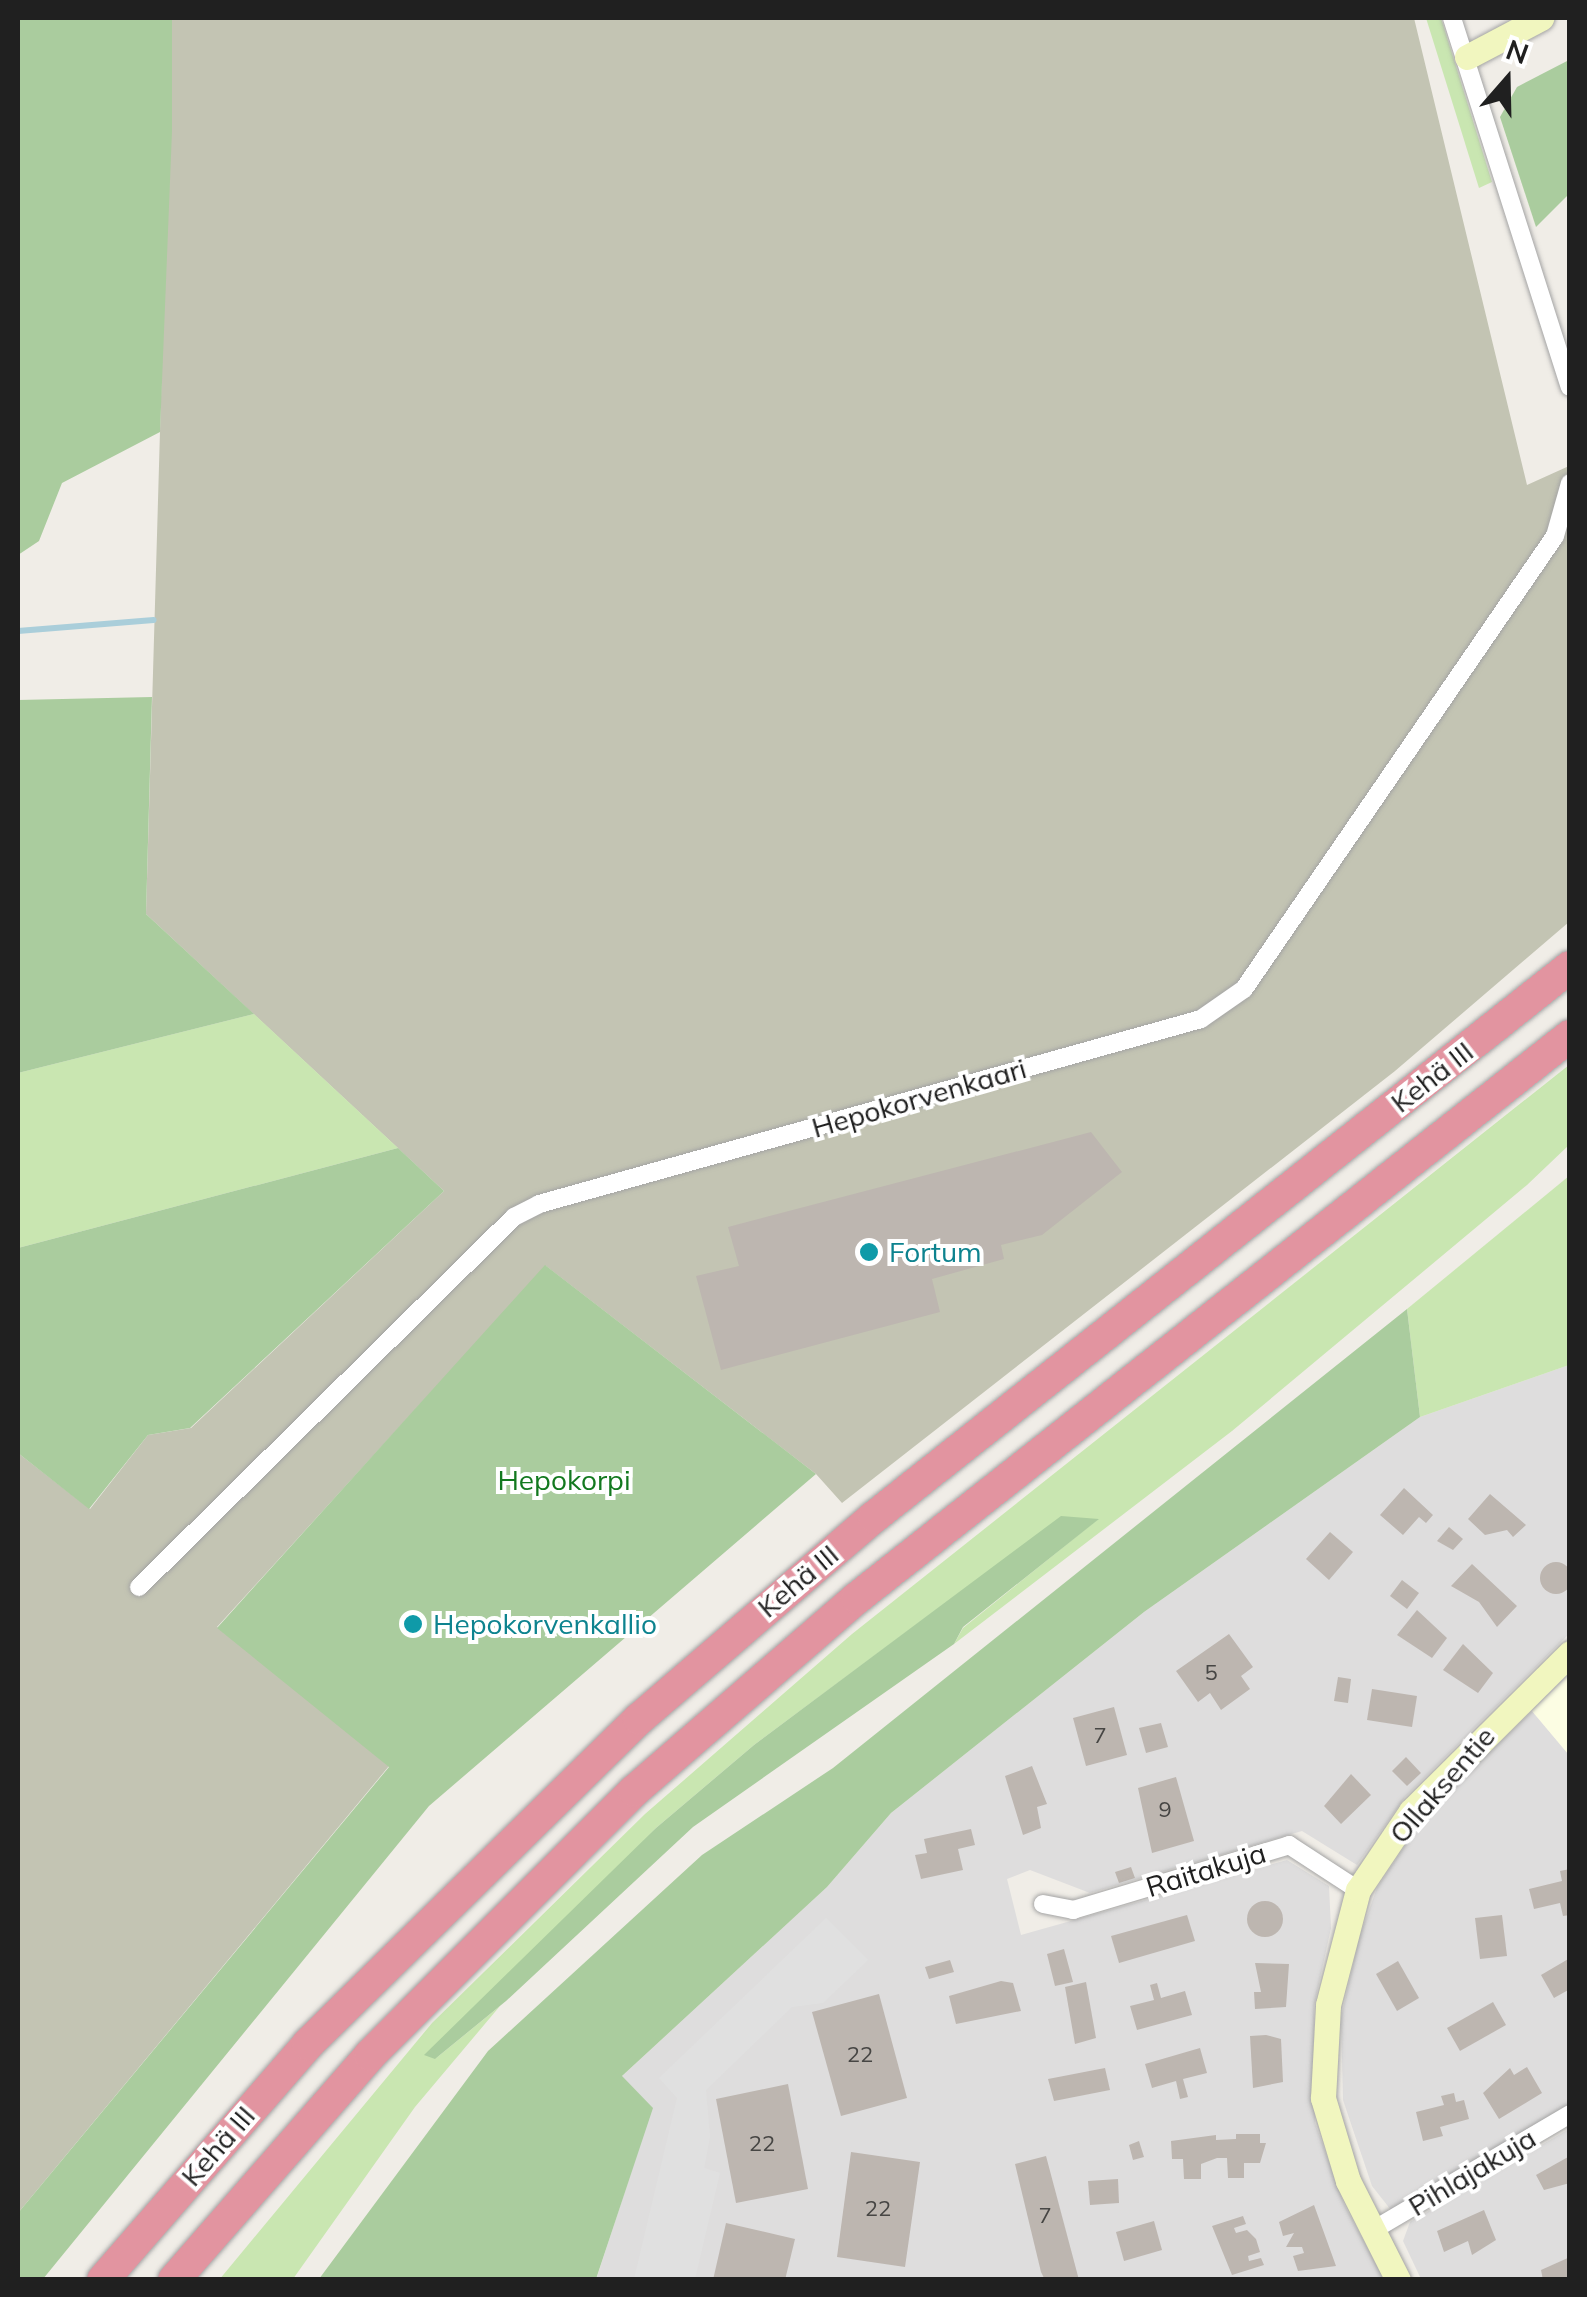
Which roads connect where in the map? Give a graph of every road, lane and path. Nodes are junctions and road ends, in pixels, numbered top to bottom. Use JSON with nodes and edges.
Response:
{"nodes":[{"id":1,"x":1452,"y":18,"type":"edge"},
{"id":2,"x":1541,"y":18,"type":"edge"},
{"id":3,"x":1467,"y":57,"type":"junction"},
{"id":4,"x":1570,"y":386,"type":"edge"},
{"id":5,"x":1570,"y":483,"type":"edge"},
{"id":6,"x":1570,"y":939,"type":"edge"},
{"id":7,"x":1570,"y":967,"type":"edge"},
{"id":8,"x":1570,"y":1036,"type":"edge"},
{"id":9,"x":1438,"y":1072,"type":"junction"},
{"id":10,"x":139,"y":1587,"type":"dead end"},
{"id":11,"x":1570,"y":1652,"type":"edge"},
{"id":12,"x":1358,"y":1890,"type":"junction"},
{"id":13,"x":1042,"y":1904,"type":"dead end"},
{"id":14,"x":1570,"y":2114,"type":"edge"},
{"id":15,"x":1374,"y":2230,"type":"junction"},
{"id":16,"x":104,"y":2280,"type":"edge"},
{"id":17,"x":174,"y":2280,"type":"edge"},
{"id":18,"x":1398,"y":2280,"type":"edge"}],
"edges":[{"from":1,"to":3,"type":"street"},
{"from":2,"to":3,"type":"street"},
{"from":3,"to":4,"type":"street"},
{"from":5,"to":10,"type":"street","name":"Hepokorvenkaari"},
{"from":6,"to":9,"type":"highway"},
{"from":7,"to":9,"type":"highway","name":"Kehä III"},
{"from":8,"to":17,"type":"highway","name":"Kehä III"},
{"from":9,"to":16,"type":"highway","name":"Kehä III"},
{"from":11,"to":12,"type":"street","name":"Ollaksentie"},
{"from":12,"to":13,"type":"street","name":"Raitakuja"},
{"from":12,"to":15,"type":"street","name":"Ollaksentie"},
{"from":14,"to":15,"type":"street","name":"Pihlajakuja"},
{"from":15,"to":18,"type":"street","name":"Ollaksentie"}]}
